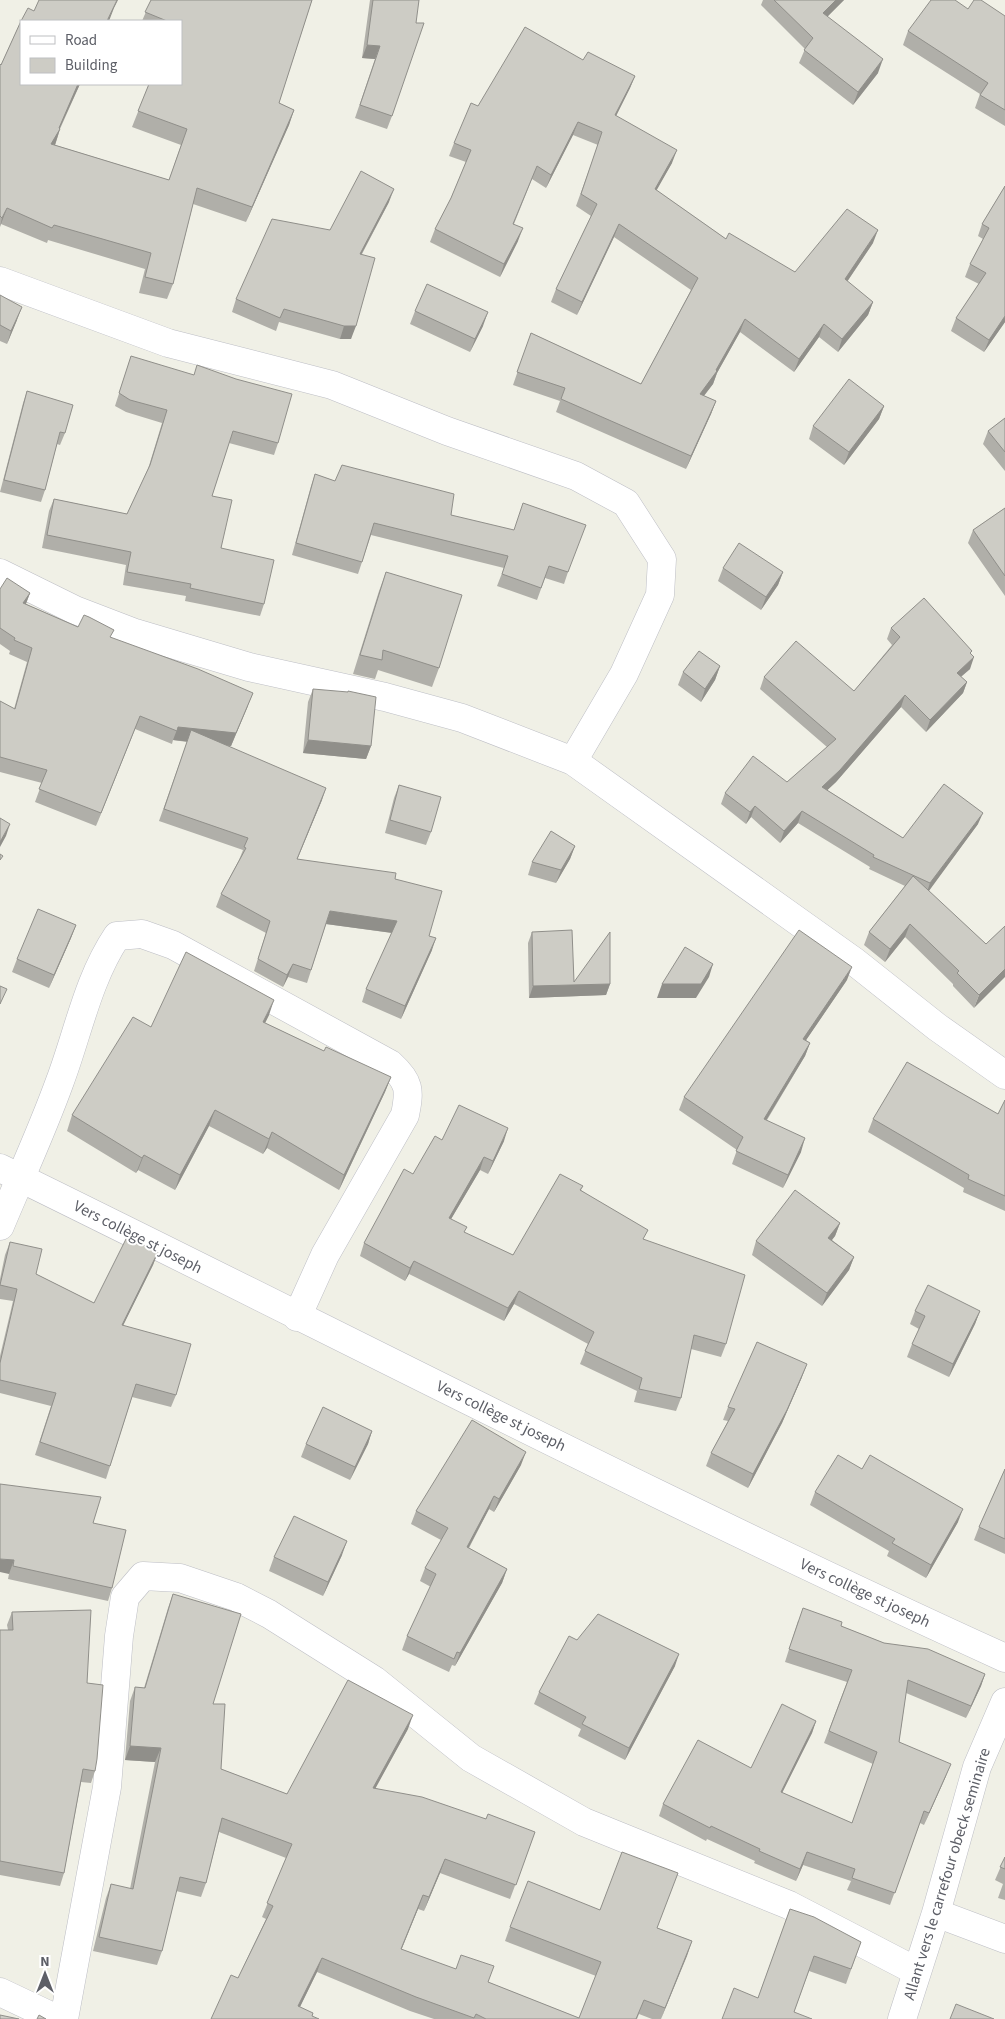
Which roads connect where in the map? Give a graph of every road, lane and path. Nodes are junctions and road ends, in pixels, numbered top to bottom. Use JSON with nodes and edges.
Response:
{"nodes":[{"id":1,"x":0,"y":281,"type":"edge"},
{"id":2,"x":0,"y":574,"type":"edge"},
{"id":3,"x":573,"y":761,"type":"junction"},
{"id":4,"x":1005,"y":1074,"type":"edge"},
{"id":5,"x":10,"y":1173,"type":"edge"},
{"id":6,"x":0,"y":1226,"type":"edge"},
{"id":7,"x":297,"y":1317,"type":"junction"},
{"id":8,"x":1005,"y":1658,"type":"edge"},
{"id":9,"x":1005,"y":1702,"type":"edge"},
{"id":10,"x":936,"y":1913,"type":"junction"},
{"id":11,"x":1005,"y":1939,"type":"edge"},
{"id":12,"x":916,"y":1971,"type":"junction"},
{"id":13,"x":0,"y":1992,"type":"edge"},
{"id":14,"x":57,"y":2019,"type":"edge"},
{"id":15,"x":64,"y":2019,"type":"edge"},
{"id":16,"x":902,"y":2019,"type":"edge"}],
"edges":[{"from":1,"to":3,"type":"street"},
{"from":2,"to":3,"type":"street"},
{"from":3,"to":4,"type":"street"},
{"from":5,"to":6,"type":"street"},
{"from":5,"to":7,"type":"street","name":"Vers collège st joseph"},
{"from":5,"to":7,"type":"street"},
{"from":7,"to":8,"type":"street","name":"Vers collège st joseph"},
{"from":9,"to":10,"type":"street","name":"Allant vers le carrefour obeck seminaire"},
{"from":10,"to":11,"type":"street"},
{"from":10,"to":12,"type":"street","name":"Allant vers le carrefour obeck seminaire"},
{"from":12,"to":15,"type":"street"},
{"from":12,"to":16,"type":"street","name":"Allant vers le carrefour obeck seminaire"},
{"from":13,"to":14,"type":"street"}]}
